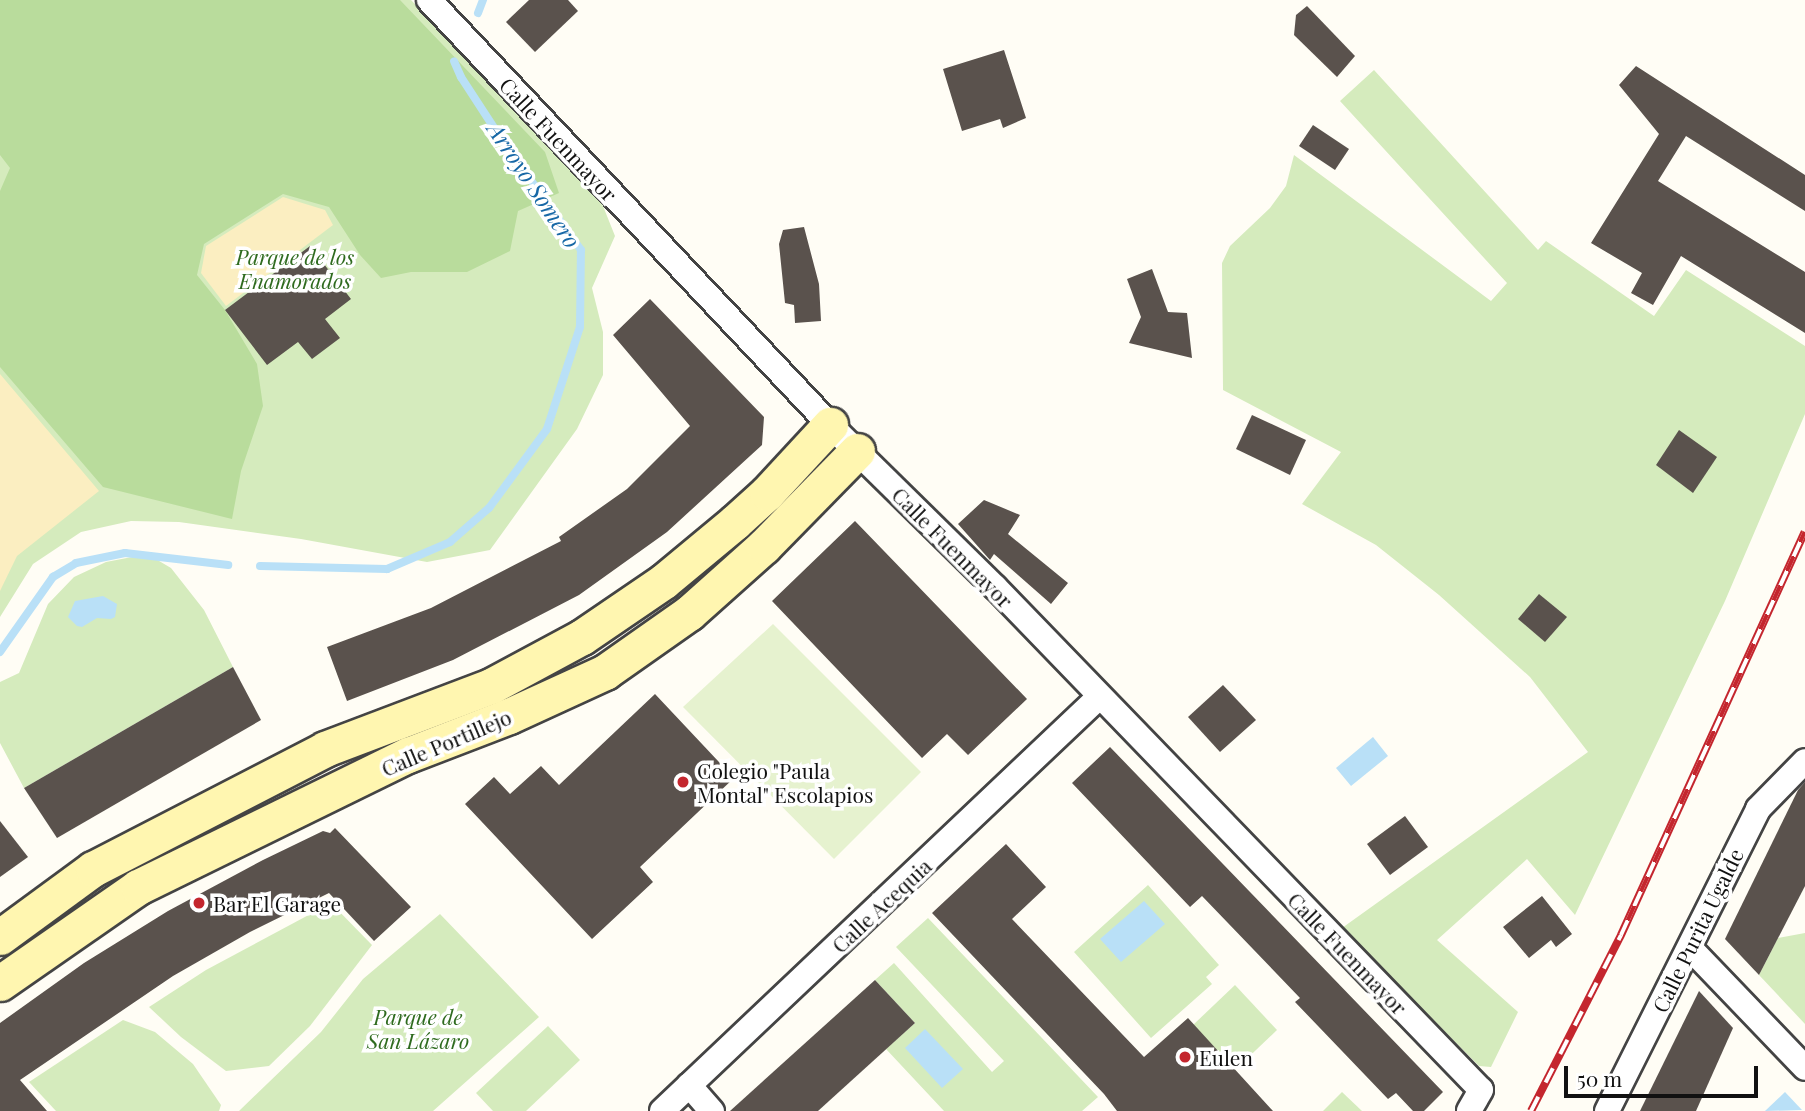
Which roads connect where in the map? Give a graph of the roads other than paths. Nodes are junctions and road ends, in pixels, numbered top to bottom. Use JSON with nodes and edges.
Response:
{"nodes":[{"id":1,"x":429,"y":0,"type":"edge"},
{"id":2,"x":830,"y":425,"type":"junction"},
{"id":3,"x":857,"y":451,"type":"junction"},
{"id":4,"x":1098,"y":697,"type":"junction"},
{"id":5,"x":1805,"y":761,"type":"edge"},
{"id":6,"x":0,"y":937,"type":"edge"},
{"id":7,"x":1690,"y":948,"type":"junction"},
{"id":8,"x":0,"y":983,"type":"edge"},
{"id":9,"x":1805,"y":1068,"type":"edge"},
{"id":10,"x":690,"y":1085,"type":"junction"},
{"id":11,"x":1475,"y":1100,"type":"edge"},
{"id":12,"x":662,"y":1111,"type":"edge"},
{"id":13,"x":712,"y":1111,"type":"edge"},
{"id":14,"x":1607,"y":1111,"type":"edge"}],
"edges":[{"from":1,"to":2,"type":"street","name":"Calle Fuenmayor"},
{"from":2,"to":3,"type":"street","name":"Calle Fuenmayor"},
{"from":2,"to":6,"type":"main road","name":"Calle Portillejo"},
{"from":3,"to":4,"type":"street","name":"Calle Fuenmayor"},
{"from":3,"to":8,"type":"main road","name":"Calle Portillejo"},
{"from":4,"to":10,"type":"street","name":"Calle Acequia"},
{"from":4,"to":11,"type":"street","name":"Calle Fuenmayor"},
{"from":5,"to":7,"type":"street","name":"Calle Purita Ugalde"},
{"from":7,"to":9,"type":"street"},
{"from":7,"to":14,"type":"street","name":"Calle Purita Ugalde"},
{"from":10,"to":12,"type":"street","name":"Calle Acequia"},
{"from":10,"to":13,"type":"street"}]}
